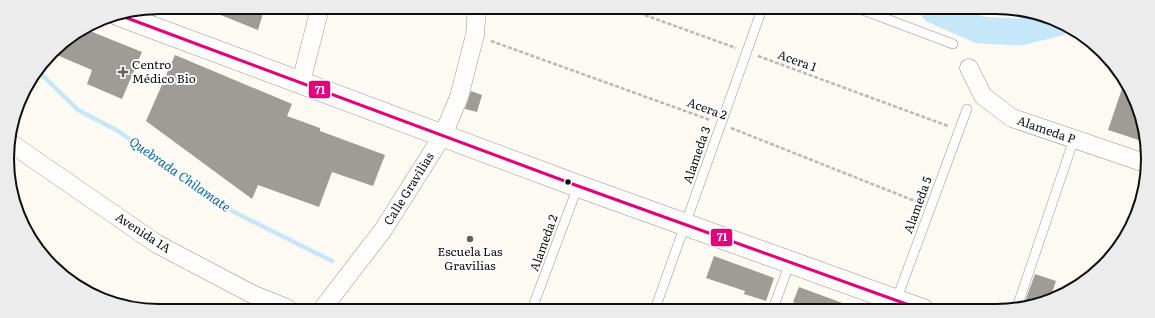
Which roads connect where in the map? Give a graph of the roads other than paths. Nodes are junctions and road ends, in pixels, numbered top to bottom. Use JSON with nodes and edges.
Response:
{"nodes":[{"id":1,"x":318,"y":14,"type":"edge"},
{"id":2,"x":477,"y":14,"type":"edge"},
{"id":3,"x":760,"y":14,"type":"edge"},
{"id":4,"x":873,"y":14,"type":"edge"},
{"id":5,"x":127,"y":18,"type":"edge"},
{"id":6,"x":953,"y":44,"type":"dead end"},
{"id":7,"x":969,"y":68,"type":"dead end"},
{"id":8,"x":301,"y":82,"type":"junction"},
{"id":9,"x":967,"y":109,"type":"dead end"},
{"id":10,"x":443,"y":135,"type":"junction"},
{"id":11,"x":1074,"y":139,"type":"junction"},
{"id":12,"x":14,"y":146,"type":"edge"},
{"id":13,"x":1141,"y":162,"type":"edge"},
{"id":14,"x":578,"y":186,"type":"junction"},
{"id":15,"x":686,"y":224,"type":"junction"},
{"id":16,"x":790,"y":262,"type":"junction"},
{"id":17,"x":1019,"y":302,"type":"edge"},
{"id":18,"x":277,"y":304,"type":"edge"},
{"id":19,"x":326,"y":304,"type":"edge"},
{"id":20,"x":534,"y":304,"type":"edge"},
{"id":21,"x":657,"y":304,"type":"edge"},
{"id":22,"x":775,"y":304,"type":"edge"},
{"id":23,"x":892,"y":304,"type":"edge"},
{"id":24,"x":894,"y":304,"type":"edge"}],
"edges":[{"from":1,"to":8,"type":"street"},
{"from":2,"to":10,"type":"street","name":"Calle Gravilias"},
{"from":3,"to":15,"type":"lane","name":"Alameda 3"},
{"from":4,"to":6,"type":"lane"},
{"from":5,"to":8,"type":"street"},
{"from":7,"to":11,"type":"street","name":"Alameda P"},
{"from":8,"to":10,"type":"street"},
{"from":9,"to":24,"type":"lane","name":"Alameda 5"},
{"from":10,"to":14,"type":"street"},
{"from":10,"to":19,"type":"street","name":"Calle Gravilias"},
{"from":11,"to":13,"type":"street","name":"Alameda P"},
{"from":11,"to":17,"type":"lane"},
{"from":12,"to":18,"type":"street","name":"Avenida 1A"},
{"from":14,"to":15,"type":"street"},
{"from":14,"to":20,"type":"lane","name":"Alameda 2"},
{"from":15,"to":16,"type":"street"},
{"from":15,"to":21,"type":"lane","name":"Alameda 3"},
{"from":16,"to":22,"type":"lane"},
{"from":16,"to":23,"type":"street"}]}
